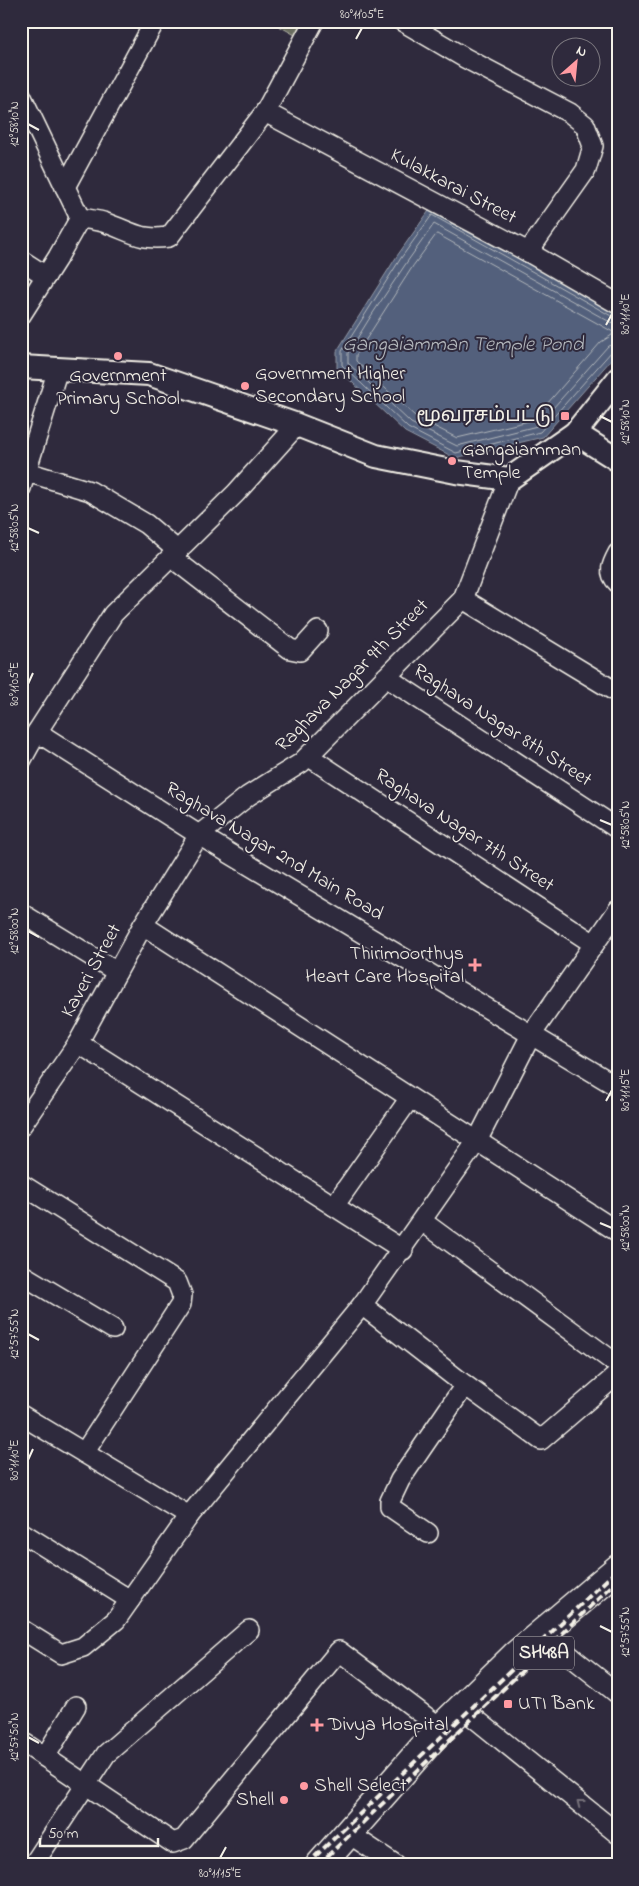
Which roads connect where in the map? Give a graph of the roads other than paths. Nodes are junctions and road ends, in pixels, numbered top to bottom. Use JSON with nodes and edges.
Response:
{"nodes":[{"id":1,"x":155,"y":21,"type":"edge"},
{"id":2,"x":314,"y":21,"type":"edge"},
{"id":3,"x":402,"y":21,"type":"edge"},
{"id":4,"x":21,"y":95,"type":"edge"},
{"id":5,"x":264,"y":112,"type":"junction"},
{"id":6,"x":65,"y":186,"type":"junction"},
{"id":7,"x":80,"y":218,"type":"junction"},
{"id":8,"x":528,"y":252,"type":"junction"},
{"id":9,"x":21,"y":260,"type":"edge"},
{"id":10,"x":46,"y":276,"type":"junction"},
{"id":11,"x":618,"y":304,"type":"edge"},
{"id":12,"x":21,"y":315,"type":"edge"},
{"id":13,"x":21,"y":367,"type":"edge"},
{"id":14,"x":58,"y":369,"type":"junction"},
{"id":15,"x":618,"y":379,"type":"edge"},
{"id":16,"x":297,"y":425,"type":"junction"},
{"id":17,"x":575,"y":433,"type":"junction"},
{"id":18,"x":618,"y":460,"type":"edge"},
{"id":19,"x":509,"y":480,"type":"junction"},
{"id":20,"x":23,"y":481,"type":"edge"},
{"id":21,"x":618,"y":553,"type":"edge"},
{"id":22,"x":174,"y":554,"type":"junction"},
{"id":23,"x":618,"y":583,"type":"edge"},
{"id":24,"x":463,"y":599,"type":"junction"},
{"id":25,"x":318,"y":631,"type":"dead end"},
{"id":26,"x":386,"y":677,"type":"junction"},
{"id":27,"x":618,"y":693,"type":"edge"},
{"id":28,"x":37,"y":732,"type":"junction"},
{"id":29,"x":308,"y":756,"type":"junction"},
{"id":30,"x":21,"y":760,"type":"edge"},
{"id":31,"x":618,"y":829,"type":"edge"},
{"id":32,"x":199,"y":834,"type":"junction"},
{"id":33,"x":618,"y":910,"type":"edge"},
{"id":34,"x":21,"y":913,"type":"edge"},
{"id":35,"x":143,"y":925,"type":"junction"},
{"id":36,"x":594,"y":944,"type":"junction"},
{"id":37,"x":117,"y":972,"type":"junction"},
{"id":38,"x":531,"y":1035,"type":"junction"},
{"id":39,"x":78,"y":1043,"type":"junction"},
{"id":40,"x":618,"y":1087,"type":"edge"},
{"id":41,"x":410,"y":1098,"type":"junction"},
{"id":42,"x":21,"y":1126,"type":"edge"},
{"id":43,"x":477,"y":1141,"type":"junction"},
{"id":44,"x":21,"y":1184,"type":"edge"},
{"id":45,"x":334,"y":1206,"type":"junction"},
{"id":46,"x":422,"y":1222,"type":"junction"},
{"id":47,"x":618,"y":1232,"type":"edge"},
{"id":48,"x":403,"y":1250,"type":"junction"},
{"id":49,"x":21,"y":1274,"type":"edge"},
{"id":50,"x":362,"y":1306,"type":"junction"},
{"id":51,"x":113,"y":1329,"type":"dead end"},
{"id":52,"x":618,"y":1365,"type":"edge"},
{"id":53,"x":618,"y":1374,"type":"edge"},
{"id":54,"x":465,"y":1385,"type":"junction"},
{"id":55,"x":21,"y":1415,"type":"edge"},
{"id":56,"x":84,"y":1453,"type":"junction"},
{"id":57,"x":189,"y":1516,"type":"junction"},
{"id":58,"x":21,"y":1532,"type":"edge"},
{"id":59,"x":428,"y":1534,"type":"dead end"},
{"id":60,"x":618,"y":1569,"type":"edge"},
{"id":61,"x":618,"y":1593,"type":"edge"},
{"id":62,"x":130,"y":1600,"type":"junction"},
{"id":63,"x":21,"y":1630,"type":"edge"},
{"id":64,"x":249,"y":1630,"type":"dead end"},
{"id":65,"x":554,"y":1644,"type":"junction"},
{"id":66,"x":618,"y":1694,"type":"edge"},
{"id":67,"x":76,"y":1706,"type":"dead end"},
{"id":68,"x":468,"y":1713,"type":"junction"},
{"id":69,"x":441,"y":1728,"type":"junction"},
{"id":70,"x":21,"y":1740,"type":"edge"},
{"id":71,"x":45,"y":1757,"type":"junction"},
{"id":72,"x":86,"y":1784,"type":"junction"},
{"id":73,"x":618,"y":1834,"type":"edge"},
{"id":74,"x":358,"y":1839,"type":"junction"},
{"id":75,"x":21,"y":1857,"type":"edge"},
{"id":76,"x":33,"y":1865,"type":"edge"},
{"id":77,"x":320,"y":1865,"type":"edge"},
{"id":78,"x":332,"y":1865,"type":"edge"},
{"id":79,"x":396,"y":1865,"type":"edge"}],
"edges":[{"from":1,"to":6,"type":"street"},
{"from":2,"to":5,"type":"street"},
{"from":3,"to":8,"type":"street"},
{"from":4,"to":6,"type":"street"},
{"from":5,"to":7,"type":"street"},
{"from":5,"to":8,"type":"street","name":"Kulakkarai Street"},
{"from":6,"to":7,"type":"street"},
{"from":7,"to":10,"type":"street"},
{"from":8,"to":11,"type":"street","name":"Kulakkarai Street"},
{"from":9,"to":10,"type":"street"},
{"from":10,"to":12,"type":"street"},
{"from":13,"to":14,"type":"street"},
{"from":14,"to":16,"type":"street"},
{"from":14,"to":20,"type":"street"},
{"from":15,"to":17,"type":"street"},
{"from":16,"to":19,"type":"street"},
{"from":16,"to":22,"type":"street"},
{"from":17,"to":18,"type":"street"},
{"from":17,"to":19,"type":"street"},
{"from":19,"to":24,"type":"street"},
{"from":20,"to":22,"type":"street"},
{"from":21,"to":23,"type":"street"},
{"from":22,"to":25,"type":"street"},
{"from":22,"to":28,"type":"street"},
{"from":24,"to":26,"type":"street","name":"Raghava Nagar 9th Street"},
{"from":24,"to":27,"type":"street"},
{"from":26,"to":29,"type":"street","name":"Raghava Nagar 9th Street"},
{"from":26,"to":31,"type":"street","name":"Raghava Nagar 8th Street"},
{"from":28,"to":30,"type":"street"},
{"from":28,"to":32,"type":"street","name":"Raghava Nagar 2nd Main Road"},
{"from":29,"to":32,"type":"street","name":"Raghava Nagar 9th Street"},
{"from":29,"to":36,"type":"street","name":"Raghava Nagar 7th Street"},
{"from":32,"to":35,"type":"street","name":"Kaveri Street"},
{"from":32,"to":38,"type":"street","name":"Raghava Nagar 2nd Main Road"},
{"from":33,"to":36,"type":"street"},
{"from":34,"to":37,"type":"street"},
{"from":35,"to":37,"type":"street","name":"Kaveri Street"},
{"from":35,"to":41,"type":"street"},
{"from":36,"to":38,"type":"street"},
{"from":37,"to":39,"type":"street","name":"Kaveri Street"},
{"from":38,"to":40,"type":"street","name":"Raghava Nagar 2nd Main Road"},
{"from":38,"to":43,"type":"street"},
{"from":39,"to":42,"type":"street","name":"Kaveri Street"},
{"from":39,"to":45,"type":"street"},
{"from":41,"to":43,"type":"street"},
{"from":41,"to":45,"type":"street"},
{"from":43,"to":46,"type":"street"},
{"from":43,"to":47,"type":"street"},
{"from":44,"to":56,"type":"street"},
{"from":45,"to":48,"type":"street"},
{"from":46,"to":48,"type":"street"},
{"from":46,"to":52,"type":"street"},
{"from":48,"to":50,"type":"street"},
{"from":49,"to":51,"type":"street"},
{"from":50,"to":54,"type":"street"},
{"from":50,"to":57,"type":"street"},
{"from":53,"to":54,"type":"street"},
{"from":54,"to":59,"type":"street"},
{"from":55,"to":56,"type":"street"},
{"from":56,"to":57,"type":"street"},
{"from":57,"to":62,"type":"street"},
{"from":58,"to":62,"type":"street"},
{"from":60,"to":68,"type":"main road","number":"SH48A"},
{"from":61,"to":65,"type":"main road","number":"SH48A"},
{"from":62,"to":63,"type":"street"},
{"from":64,"to":72,"type":"street"},
{"from":65,"to":66,"type":"street"},
{"from":65,"to":68,"type":"main road","number":"SH48A"},
{"from":67,"to":71,"type":"street"},
{"from":68,"to":69,"type":"main road","number":"SH48A"},
{"from":73,"to":68,"type":"street","one_way":true},
{"from":68,"to":74,"type":"main road","number":"SH48A"},
{"from":69,"to":72,"type":"street"},
{"from":69,"to":77,"type":"main road","number":"SH48A"},
{"from":70,"to":71,"type":"street"},
{"from":71,"to":72,"type":"street"},
{"from":72,"to":76,"type":"street"},
{"from":74,"to":78,"type":"main road","number":"SH48A"},
{"from":74,"to":79,"type":"street"},
{"from":75,"to":76,"type":"street"}]}
